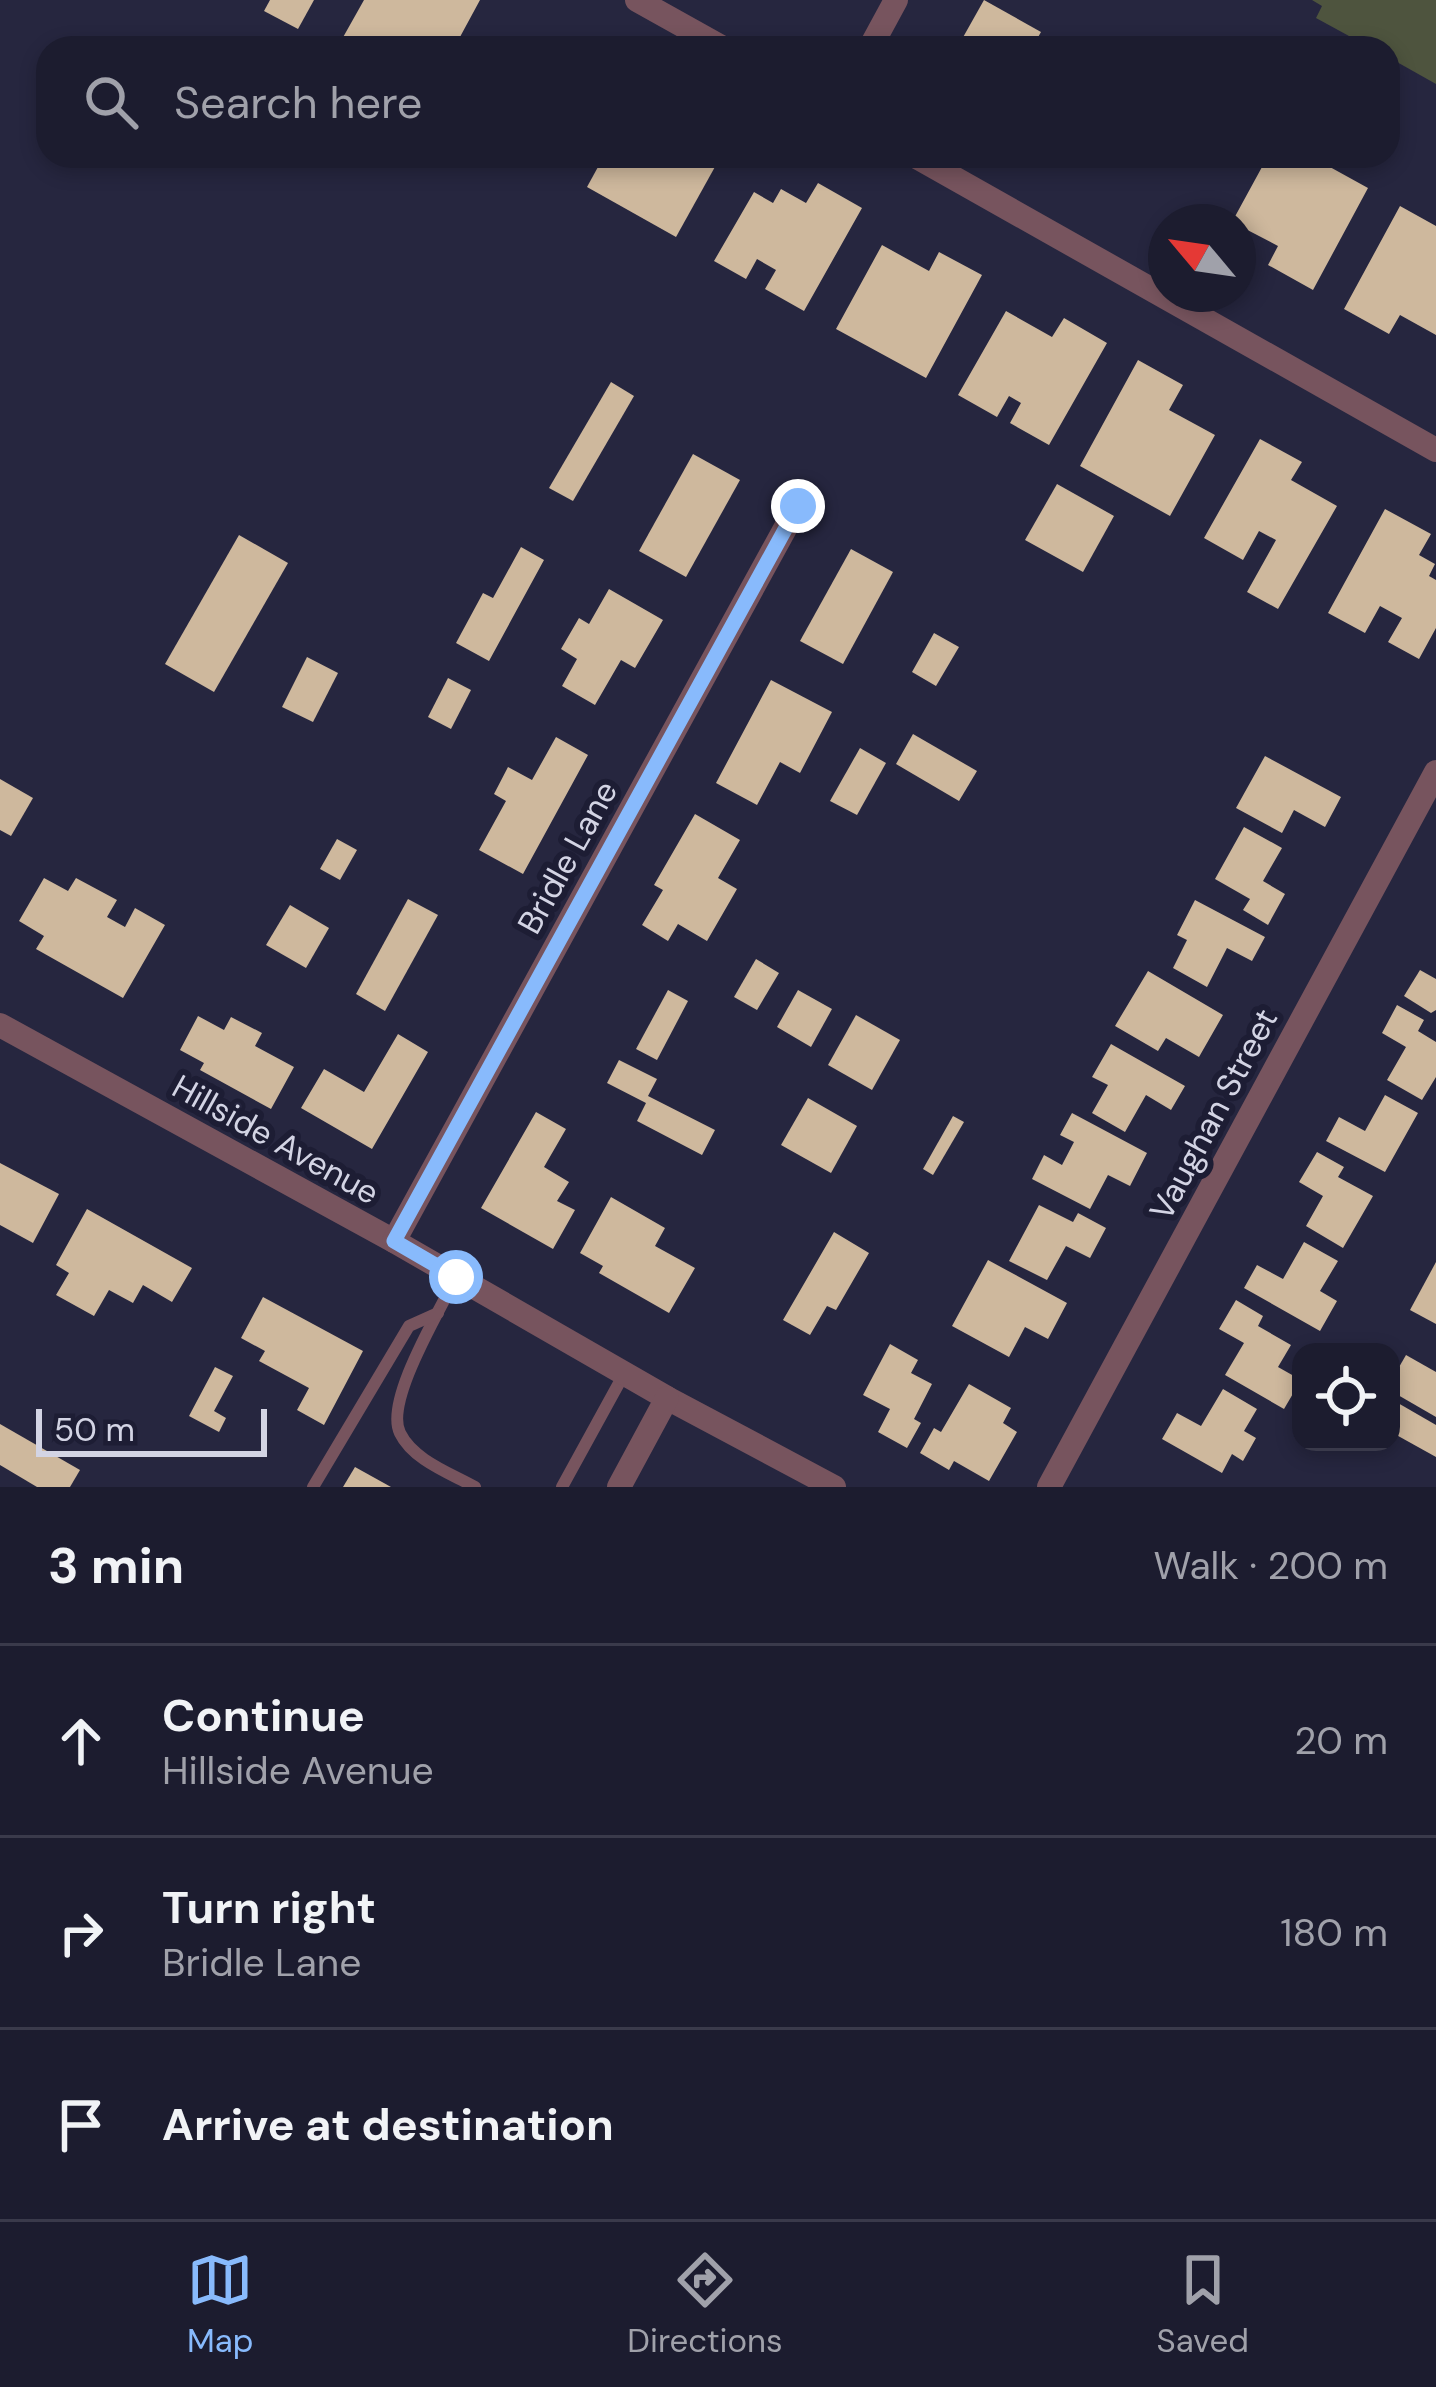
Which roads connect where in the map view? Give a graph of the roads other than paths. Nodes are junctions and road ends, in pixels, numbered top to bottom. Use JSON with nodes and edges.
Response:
{"nodes":[{"id":1,"x":638,"y":0,"type":"edge"},
{"id":2,"x":896,"y":0,"type":"edge"},
{"id":3,"x":702,"y":36,"type":"edge"},
{"id":4,"x":876,"y":36,"type":"edge"},
{"id":5,"x":936,"y":168,"type":"edge"},
{"id":6,"x":1436,"y":450,"type":"edge"},
{"id":7,"x":798,"y":506,"type":"dead end"},
{"id":8,"x":1436,"y":772,"type":"edge"},
{"id":9,"x":0,"y":1025,"type":"edge"},
{"id":10,"x":394,"y":1241,"type":"junction"},
{"id":11,"x":456,"y":1277,"type":"junction"},
{"id":12,"x":439,"y":1312,"type":"junction"},
{"id":13,"x":624,"y":1374,"type":"junction"},
{"id":14,"x":667,"y":1398,"type":"junction"},
{"id":15,"x":313,"y":1487,"type":"edge"},
{"id":16,"x":476,"y":1487,"type":"edge"},
{"id":17,"x":562,"y":1487,"type":"edge"},
{"id":18,"x":619,"y":1487,"type":"edge"},
{"id":19,"x":834,"y":1487,"type":"edge"},
{"id":20,"x":1049,"y":1487,"type":"edge"}],
"edges":[{"from":1,"to":3,"type":"street"},
{"from":2,"to":4,"type":"street"},
{"from":5,"to":6,"type":"street"},
{"from":7,"to":10,"type":"street","name":"Bridle Lane"},
{"from":8,"to":20,"type":"street","name":"Vaughan Street"},
{"from":9,"to":10,"type":"street","name":"Hillside Avenue"},
{"from":10,"to":11,"type":"street","name":"Hillside Avenue"},
{"from":11,"to":12,"type":"lane"},
{"from":11,"to":13,"type":"street","name":"Hillside Avenue"},
{"from":12,"to":15,"type":"lane"},
{"from":12,"to":16,"type":"lane"},
{"from":13,"to":14,"type":"street","name":"Hillside Avenue"},
{"from":13,"to":17,"type":"lane"},
{"from":14,"to":18,"type":"street"},
{"from":14,"to":19,"type":"street","name":"Hillside Avenue"}]}
